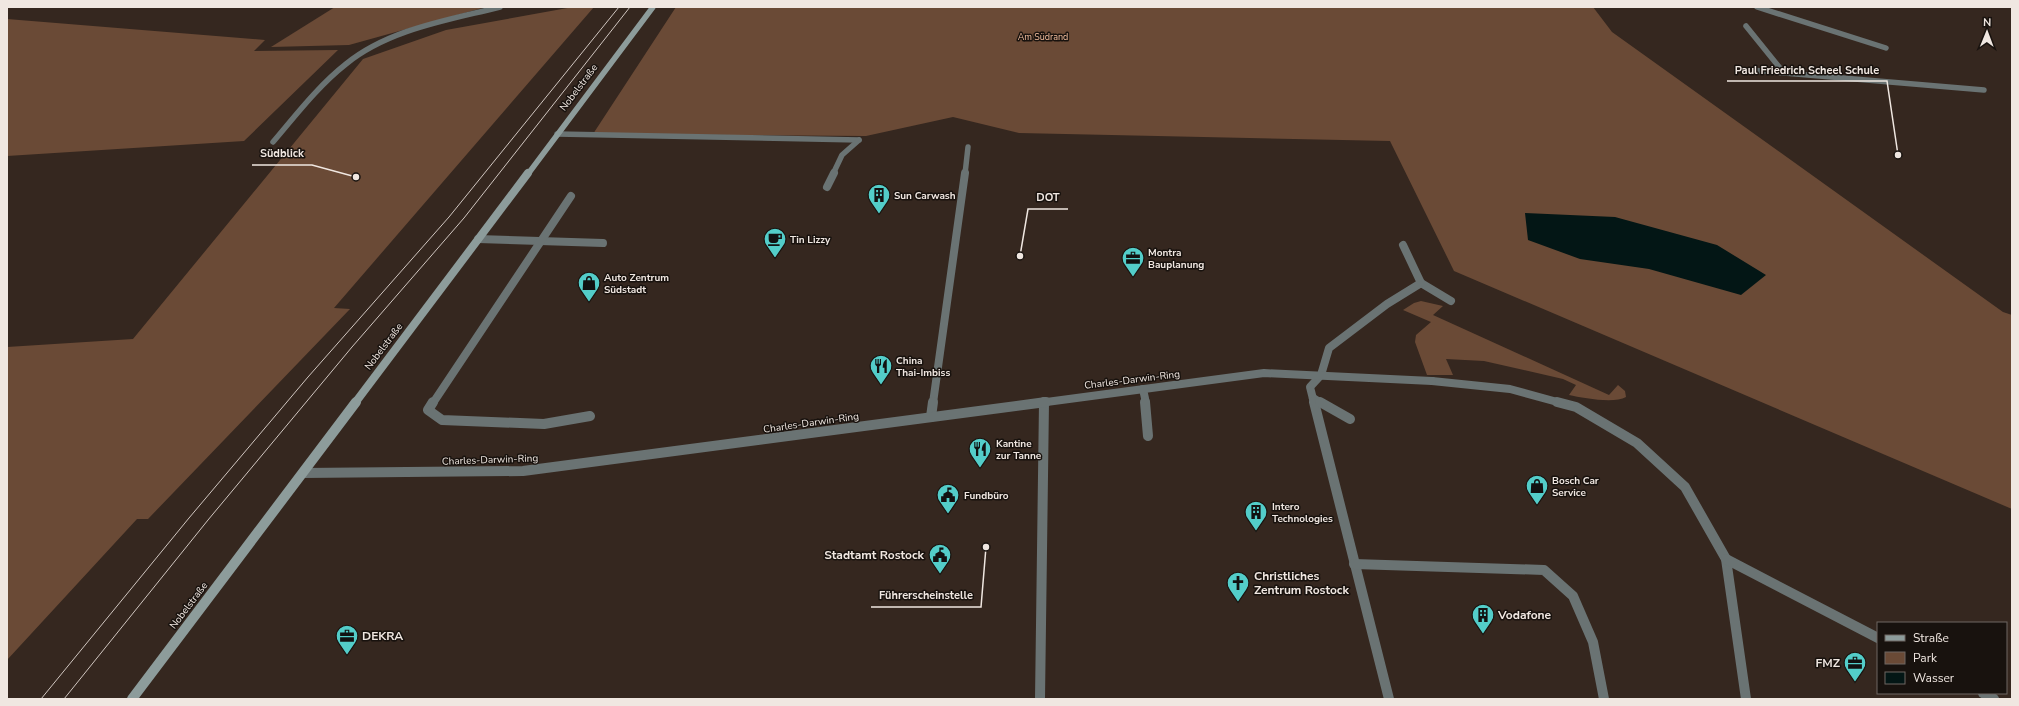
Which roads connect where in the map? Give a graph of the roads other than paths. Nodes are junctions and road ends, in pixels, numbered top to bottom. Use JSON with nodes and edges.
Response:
{"nodes":[{"id":1,"x":500,"y":7,"type":"edge"},
{"id":2,"x":653,"y":7,"type":"edge"},
{"id":3,"x":1757,"y":7,"type":"edge"},
{"id":4,"x":1746,"y":26,"type":"dead end"},
{"id":5,"x":1886,"y":48,"type":"dead end"},
{"id":6,"x":1750,"y":70,"type":"dead end"},
{"id":7,"x":1784,"y":73,"type":"junction"},
{"id":8,"x":1984,"y":90,"type":"dead end"},
{"id":9,"x":558,"y":134,"type":"junction"},
{"id":10,"x":273,"y":142,"type":"dead end"},
{"id":11,"x":968,"y":147,"type":"dead end"},
{"id":12,"x":826,"y":187,"type":"dead end"},
{"id":13,"x":571,"y":196,"type":"dead end"},
{"id":14,"x":478,"y":240,"type":"junction"},
{"id":15,"x":542,"y":241,"type":"junction"},
{"id":16,"x":603,"y":243,"type":"dead end"},
{"id":17,"x":1403,"y":244,"type":"dead end"},
{"id":18,"x":1421,"y":283,"type":"junction"},
{"id":19,"x":1451,"y":301,"type":"dead end"},
{"id":20,"x":1320,"y":375,"type":"junction"},
{"id":21,"x":1143,"y":389,"type":"junction"},
{"id":22,"x":1313,"y":398,"type":"junction"},
{"id":23,"x":1044,"y":402,"type":"junction"},
{"id":24,"x":590,"y":416,"type":"dead end"},
{"id":25,"x":931,"y":417,"type":"junction"},
{"id":26,"x":1350,"y":419,"type":"dead end"},
{"id":27,"x":1148,"y":436,"type":"dead end"},
{"id":28,"x":303,"y":472,"type":"junction"},
{"id":29,"x":1726,"y":560,"type":"junction"},
{"id":30,"x":1354,"y":564,"type":"junction"},
{"id":31,"x":1877,"y":637,"type":"edge"},
{"id":32,"x":1985,"y":694,"type":"edge"},
{"id":33,"x":132,"y":699,"type":"edge"},
{"id":34,"x":1040,"y":699,"type":"edge"},
{"id":35,"x":1389,"y":699,"type":"edge"},
{"id":36,"x":1604,"y":699,"type":"edge"},
{"id":37,"x":1746,"y":699,"type":"edge"},
{"id":38,"x":1994,"y":699,"type":"edge"}],
"edges":[{"from":1,"to":10,"type":"street"},
{"from":2,"to":9,"type":"main road","name":"Nobelstraße"},
{"from":3,"to":5,"type":"street"},
{"from":4,"to":7,"type":"street"},
{"from":6,"to":7,"type":"street"},
{"from":7,"to":8,"type":"street"},
{"from":9,"to":12,"type":"street"},
{"from":9,"to":14,"type":"main road","name":"Nobelstraße"},
{"from":11,"to":25,"type":"street"},
{"from":13,"to":15,"type":"street"},
{"from":14,"to":15,"type":"street"},
{"from":14,"to":28,"type":"main road","name":"Nobelstraße"},
{"from":15,"to":16,"type":"street"},
{"from":15,"to":24,"type":"street"},
{"from":17,"to":18,"type":"street"},
{"from":18,"to":19,"type":"street"},
{"from":18,"to":20,"type":"street"},
{"from":20,"to":21,"type":"street","name":"Charles-Darwin-Ring"},
{"from":20,"to":22,"type":"street"},
{"from":20,"to":29,"type":"street","name":"Charles-Darwin-Ring"},
{"from":21,"to":23,"type":"street","name":"Charles-Darwin-Ring"},
{"from":21,"to":27,"type":"street"},
{"from":22,"to":26,"type":"street"},
{"from":22,"to":30,"type":"street"},
{"from":23,"to":25,"type":"street","name":"Charles-Darwin-Ring"},
{"from":23,"to":34,"type":"street"},
{"from":25,"to":28,"type":"street","name":"Charles-Darwin-Ring"},
{"from":28,"to":33,"type":"main road","name":"Nobelstraße"},
{"from":29,"to":31,"type":"street"},
{"from":29,"to":37,"type":"street"},
{"from":30,"to":35,"type":"street"},
{"from":30,"to":36,"type":"street"},
{"from":32,"to":38,"type":"street"}]}
